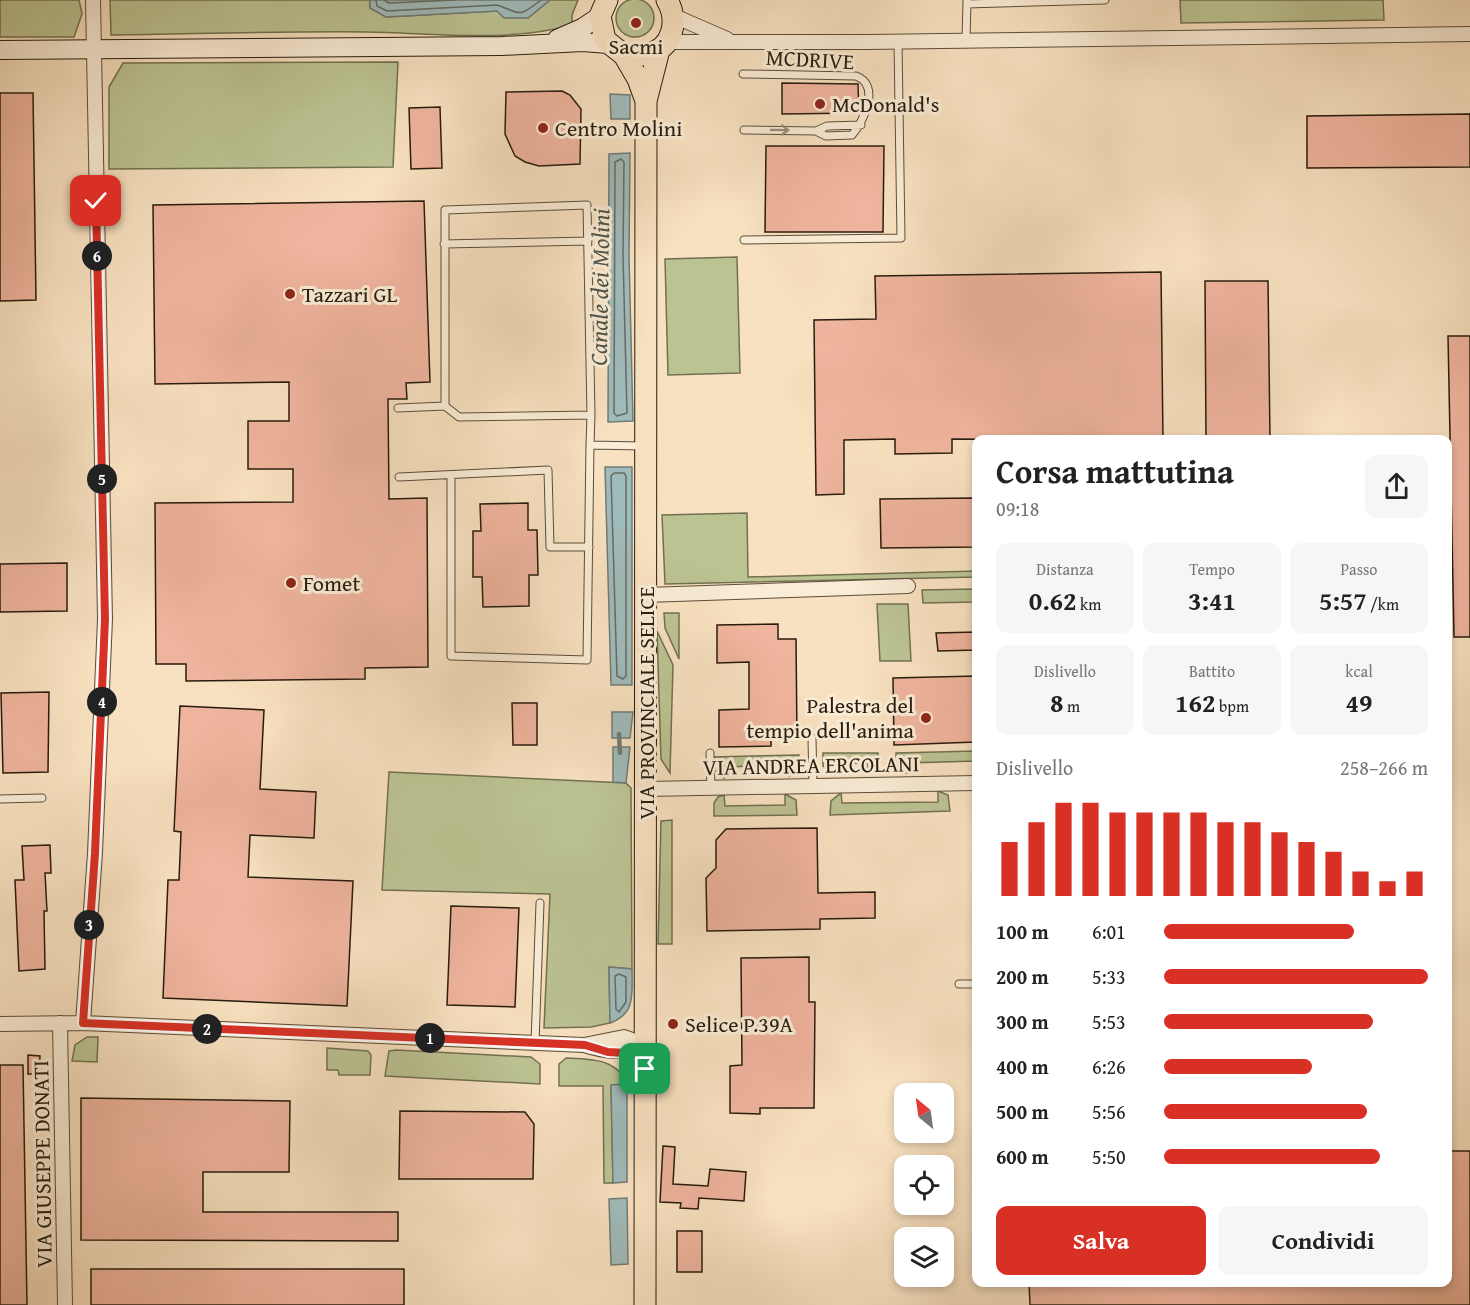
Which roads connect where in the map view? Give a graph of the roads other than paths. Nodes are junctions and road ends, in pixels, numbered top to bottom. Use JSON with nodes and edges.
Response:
{"nodes":[{"id":1,"x":93,"y":0,"type":"edge"},
{"id":2,"x":1105,"y":0,"type":"edge"},
{"id":3,"x":967,"y":2,"type":"edge"},
{"id":4,"x":604,"y":8,"type":"edge"},
{"id":5,"x":670,"y":8,"type":"edge"},
{"id":6,"x":1470,"y":34,"type":"edge"},
{"id":7,"x":966,"y":40,"type":"junction"},
{"id":8,"x":731,"y":41,"type":"junction"},
{"id":9,"x":898,"y":42,"type":"junction"},
{"id":10,"x":544,"y":44,"type":"junction"},
{"id":11,"x":663,"y":46,"type":"junction"},
{"id":12,"x":0,"y":50,"type":"edge"},
{"id":13,"x":93,"y":50,"type":"junction"},
{"id":14,"x":616,"y":50,"type":"junction"},
{"id":15,"x":743,"y":74,"type":"dead end"},
{"id":16,"x":646,"y":101,"type":"junction"},
{"id":17,"x":744,"y":130,"type":"dead end"},
{"id":18,"x":744,"y":240,"type":"dead end"},
{"id":19,"x":588,"y":241,"type":"junction"},
{"id":20,"x":444,"y":244,"type":"junction"},
{"id":21,"x":445,"y":406,"type":"junction"},
{"id":22,"x":398,"y":408,"type":"dead end"},
{"id":23,"x":591,"y":415,"type":"junction"},
{"id":24,"x":590,"y":445,"type":"junction"},
{"id":25,"x":646,"y":447,"type":"junction"},
{"id":26,"x":451,"y":475,"type":"junction"},
{"id":27,"x":399,"y":477,"type":"dead end"},
{"id":28,"x":589,"y":547,"type":"junction"},
{"id":29,"x":908,"y":586,"type":"dead end"},
{"id":30,"x":646,"y":595,"type":"junction"},
{"id":31,"x":812,"y":738,"type":"dead end"},
{"id":32,"x":710,"y":753,"type":"dead end"},
{"id":33,"x":972,"y":783,"type":"edge"},
{"id":34,"x":813,"y":786,"type":"junction"},
{"id":35,"x":711,"y":788,"type":"junction"},
{"id":36,"x":646,"y":789,"type":"junction"},
{"id":37,"x":42,"y":798,"type":"dead end"},
{"id":38,"x":0,"y":799,"type":"edge"},
{"id":39,"x":540,"y":903,"type":"dead end"},
{"id":40,"x":959,"y":984,"type":"dead end"},
{"id":41,"x":972,"y":984,"type":"edge"},
{"id":42,"x":645,"y":1019,"type":"junction"},
{"id":43,"x":60,"y":1023,"type":"junction"},
{"id":44,"x":83,"y":1023,"type":"junction"},
{"id":45,"x":0,"y":1024,"type":"edge"},
{"id":46,"x":624,"y":1037,"type":"junction"},
{"id":47,"x":535,"y":1043,"type":"junction"},
{"id":48,"x":585,"y":1045,"type":"junction"},
{"id":49,"x":639,"y":1048,"type":"junction"},
{"id":50,"x":65,"y":1305,"type":"edge"},
{"id":51,"x":645,"y":1305,"type":"edge"}],
"edges":[{"from":1,"to":13,"type":"street"},
{"from":2,"to":3,"type":"lane"},
{"from":3,"to":7,"type":"lane"},
{"from":4,"to":10,"type":"street"},
{"from":4,"to":14,"type":"main road","name":"VIA PROVINCIALE SELICE"},
{"from":5,"to":8,"type":"street"},
{"from":5,"to":11,"type":"main road","name":"VIA PROVINCIALE SELICE"},
{"from":6,"to":7,"type":"street"},
{"from":7,"to":9,"type":"street"},
{"from":8,"to":9,"type":"street"},
{"from":8,"to":11,"type":"street"},
{"from":9,"to":18,"type":"lane"},
{"from":10,"to":13,"type":"street"},
{"from":10,"to":14,"type":"street"},
{"from":11,"to":14,"type":"main road"},
{"from":11,"to":16,"type":"main road","name":"VIA PROVINCIALE SELICE"},
{"from":12,"to":13,"type":"street"},
{"from":13,"to":44,"type":"street"},
{"from":14,"to":16,"type":"main road","name":"VIA PROVINCIALE SELICE"},
{"from":17,"to":15,"type":"lane","name":"MCDRIVE","one_way":true},
{"from":16,"to":25,"type":"main road","name":"VIA PROVINCIALE SELICE"},
{"from":19,"to":20,"type":"lane"},
{"from":19,"to":20,"type":"lane"},
{"from":19,"to":23,"type":"lane"},
{"from":20,"to":21,"type":"lane"},
{"from":21,"to":22,"type":"lane"},
{"from":21,"to":23,"type":"lane"},
{"from":23,"to":24,"type":"lane"},
{"from":24,"to":25,"type":"lane"},
{"from":24,"to":28,"type":"lane"},
{"from":25,"to":30,"type":"main road","name":"VIA PROVINCIALE SELICE"},
{"from":26,"to":27,"type":"lane"},
{"from":26,"to":28,"type":"lane"},
{"from":26,"to":28,"type":"lane"},
{"from":29,"to":30,"type":"street"},
{"from":30,"to":36,"type":"main road","name":"VIA PROVINCIALE SELICE"},
{"from":31,"to":34,"type":"lane"},
{"from":32,"to":35,"type":"lane"},
{"from":33,"to":34,"type":"street","name":"VIA ANDREA ERCOLANI"},
{"from":34,"to":35,"type":"street","name":"VIA ANDREA ERCOLANI"},
{"from":35,"to":36,"type":"street","name":"VIA ANDREA ERCOLANI"},
{"from":36,"to":42,"type":"main road","name":"VIA PROVINCIALE SELICE"},
{"from":37,"to":38,"type":"lane"},
{"from":39,"to":47,"type":"lane"},
{"from":40,"to":41,"type":"lane"},
{"from":42,"to":46,"type":"street"},
{"from":42,"to":49,"type":"main road","name":"VIA PROVINCIALE SELICE"},
{"from":43,"to":44,"type":"street"},
{"from":43,"to":45,"type":"street"},
{"from":43,"to":50,"type":"street","name":"VIA GIUSEPPE DONATI"},
{"from":44,"to":47,"type":"street"},
{"from":46,"to":48,"type":"street"},
{"from":46,"to":49,"type":"street"},
{"from":47,"to":48,"type":"street"},
{"from":48,"to":49,"type":"street"},
{"from":49,"to":51,"type":"main road","name":"VIA PROVINCIALE SELICE"}]}
